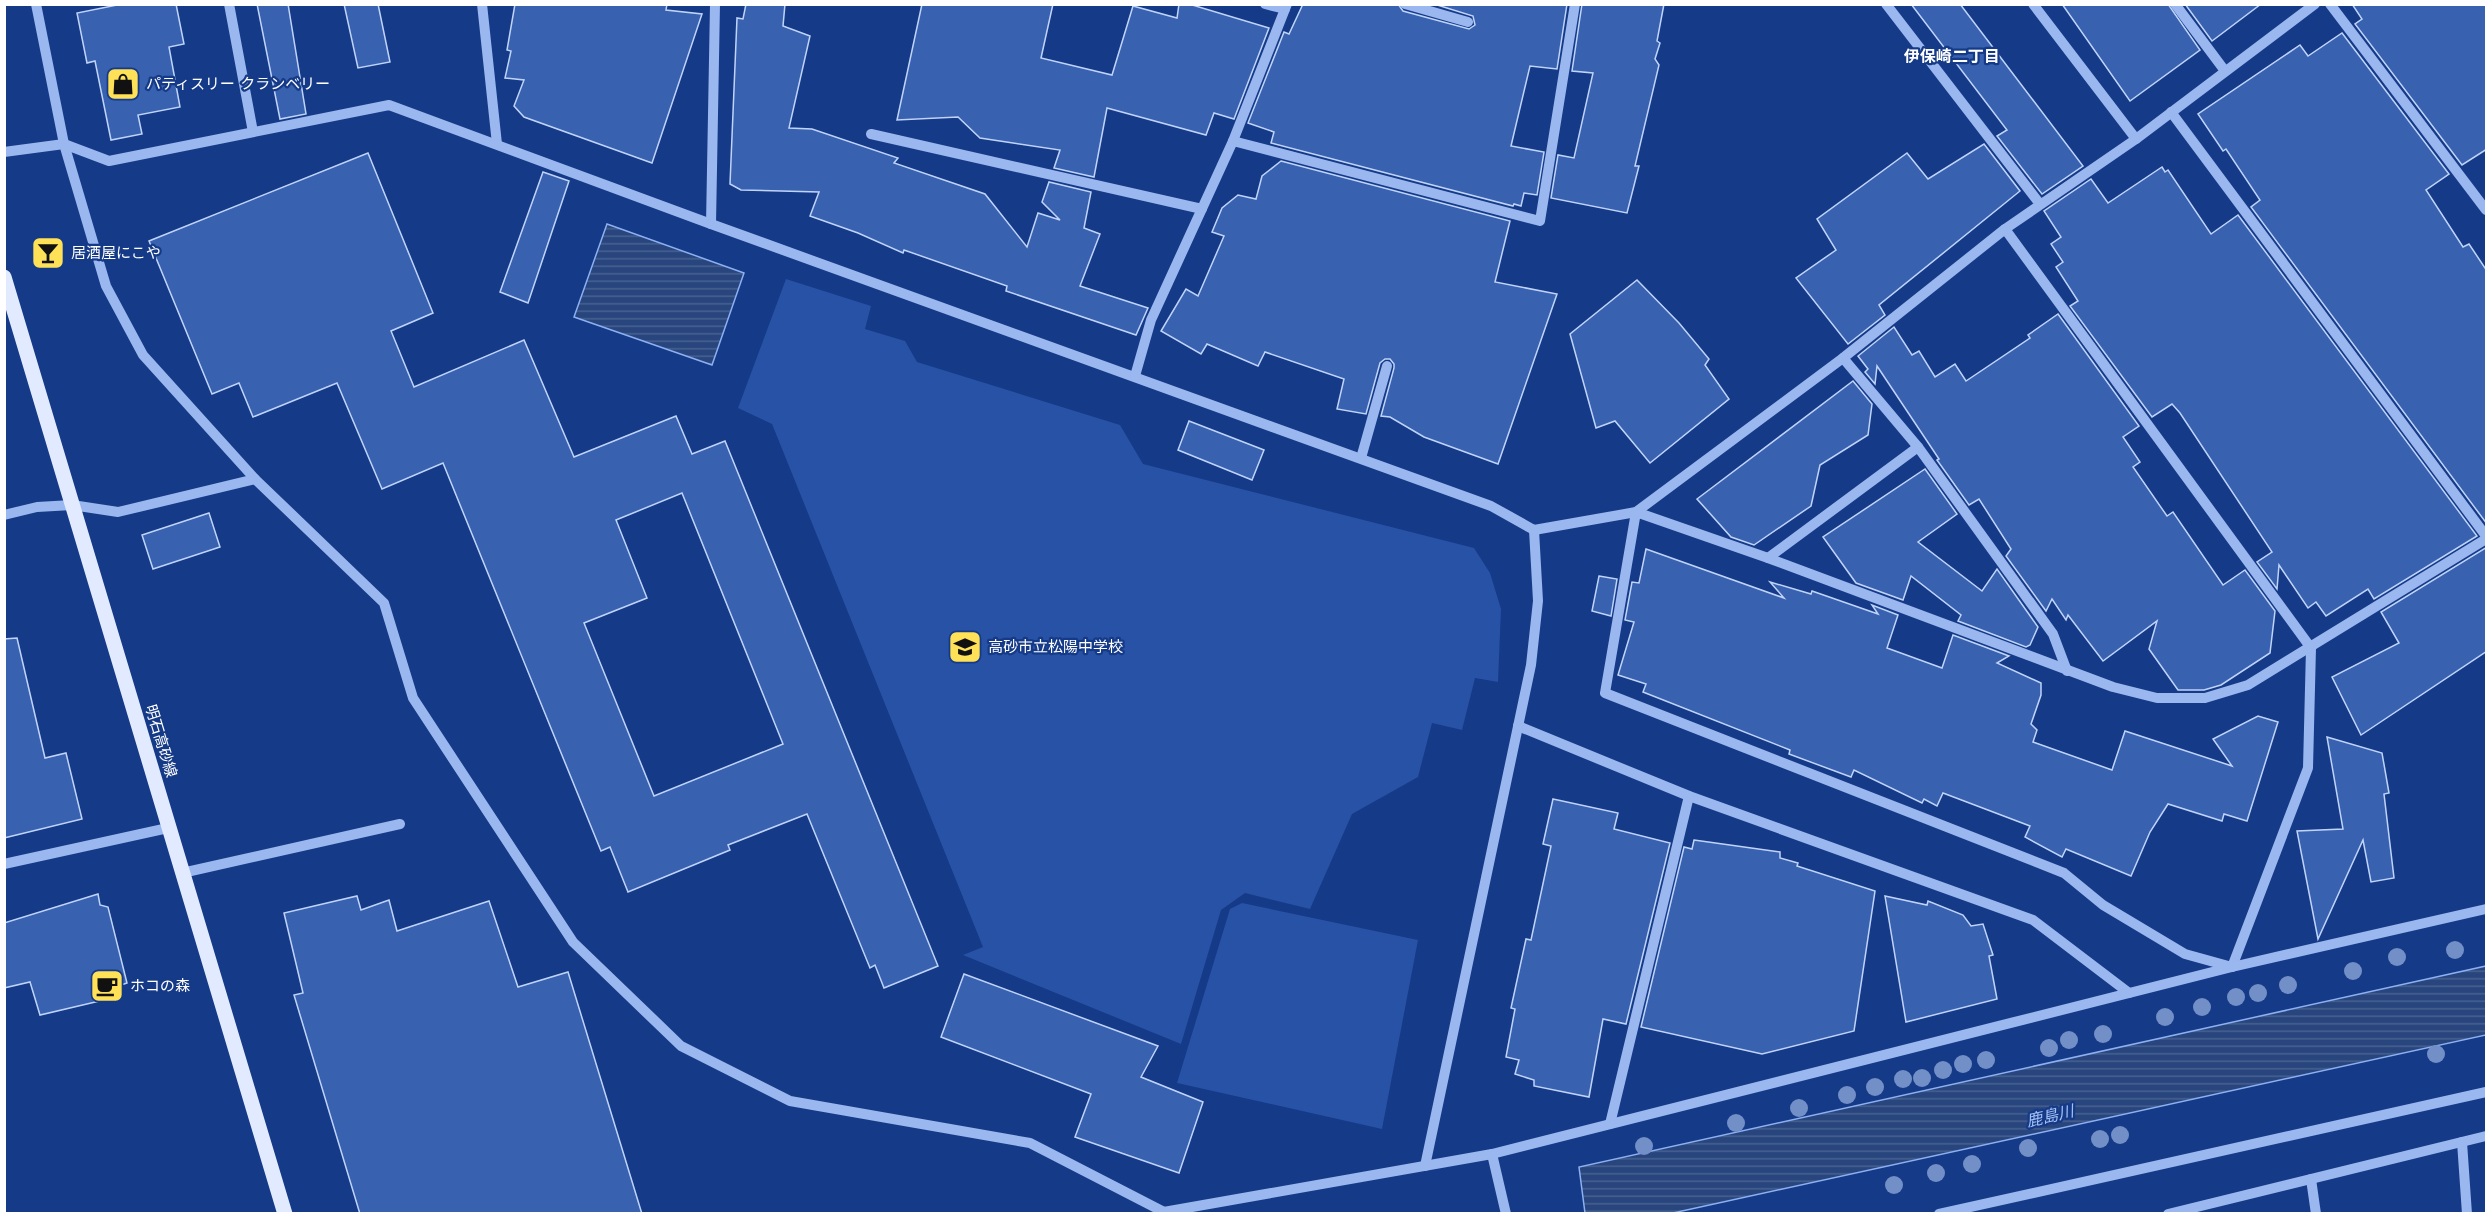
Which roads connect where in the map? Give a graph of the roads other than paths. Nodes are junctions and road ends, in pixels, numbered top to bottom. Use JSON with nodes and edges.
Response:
{"nodes":[{"id":1,"x":36,"y":4,"type":"edge"},
{"id":2,"x":229,"y":4,"type":"edge"},
{"id":3,"x":482,"y":4,"type":"edge"},
{"id":4,"x":715,"y":4,"type":"edge"},
{"id":5,"x":1265,"y":4,"type":"edge"},
{"id":6,"x":1405,"y":4,"type":"edge"},
{"id":7,"x":1575,"y":4,"type":"edge"},
{"id":8,"x":1886,"y":4,"type":"edge"},
{"id":9,"x":2033,"y":4,"type":"edge"},
{"id":10,"x":2175,"y":4,"type":"edge"},
{"id":11,"x":2316,"y":4,"type":"edge"},
{"id":12,"x":2330,"y":4,"type":"edge"},
{"id":13,"x":1286,"y":7,"type":"edge"},
{"id":14,"x":1468,"y":22,"type":"dead end"},
{"id":15,"x":2225,"y":71,"type":"junction"},
{"id":16,"x":2170,"y":112,"type":"junction"},
{"id":17,"x":253,"y":132,"type":"junction"},
{"id":18,"x":871,"y":134,"type":"dead end"},
{"id":19,"x":2136,"y":139,"type":"junction"},
{"id":20,"x":1233,"y":141,"type":"junction"},
{"id":21,"x":64,"y":144,"type":"junction"},
{"id":22,"x":497,"y":144,"type":"junction"},
{"id":23,"x":4,"y":152,"type":"edge"},
{"id":24,"x":2040,"y":204,"type":"junction"},
{"id":25,"x":1202,"y":209,"type":"junction"},
{"id":26,"x":2487,"y":210,"type":"edge"},
{"id":27,"x":711,"y":224,"type":"junction"},
{"id":28,"x":2005,"y":229,"type":"junction"},
{"id":29,"x":4,"y":277,"type":"edge"},
{"id":30,"x":1842,"y":358,"type":"junction"},
{"id":31,"x":1388,"y":366,"type":"dead end"},
{"id":32,"x":1135,"y":376,"type":"junction"},
{"id":33,"x":1918,"y":447,"type":"junction"},
{"id":34,"x":1360,"y":458,"type":"junction"},
{"id":35,"x":255,"y":479,"type":"junction"},
{"id":36,"x":72,"y":506,"type":"junction"},
{"id":37,"x":1636,"y":512,"type":"junction"},
{"id":38,"x":4,"y":514,"type":"edge"},
{"id":39,"x":1534,"y":530,"type":"junction"},
{"id":40,"x":2487,"y":537,"type":"edge"},
{"id":41,"x":1768,"y":558,"type":"junction"},
{"id":42,"x":2311,"y":648,"type":"junction"},
{"id":43,"x":2067,"y":671,"type":"junction"},
{"id":44,"x":1518,"y":726,"type":"junction"},
{"id":45,"x":1689,"y":796,"type":"junction"},
{"id":46,"x":400,"y":824,"type":"dead end"},
{"id":47,"x":168,"y":828,"type":"junction"},
{"id":48,"x":4,"y":864,"type":"edge"},
{"id":49,"x":182,"y":873,"type":"junction"},
{"id":50,"x":2487,"y":909,"type":"edge"},
{"id":51,"x":2232,"y":967,"type":"junction"},
{"id":52,"x":2129,"y":993,"type":"junction"},
{"id":53,"x":2487,"y":1092,"type":"edge"},
{"id":54,"x":1610,"y":1124,"type":"junction"},
{"id":55,"x":2487,"y":1136,"type":"edge"},
{"id":56,"x":2462,"y":1142,"type":"junction"},
{"id":57,"x":1492,"y":1154,"type":"junction"},
{"id":58,"x":1425,"y":1166,"type":"junction"},
{"id":59,"x":2310,"y":1179,"type":"junction"},
{"id":60,"x":1161,"y":1213,"type":"edge"},
{"id":61,"x":285,"y":1214,"type":"edge"},
{"id":62,"x":1506,"y":1214,"type":"edge"},
{"id":63,"x":1939,"y":1214,"type":"edge"},
{"id":64,"x":2168,"y":1214,"type":"edge"},
{"id":65,"x":2316,"y":1214,"type":"edge"},
{"id":66,"x":2467,"y":1214,"type":"edge"}],
"edges":[{"from":1,"to":21,"type":"street"},
{"from":2,"to":17,"type":"street"},
{"from":3,"to":22,"type":"street"},
{"from":4,"to":27,"type":"street"},
{"from":5,"to":13,"type":"street"},
{"from":6,"to":14,"type":"street"},
{"from":7,"to":20,"type":"street"},
{"from":8,"to":24,"type":"street"},
{"from":9,"to":19,"type":"street"},
{"from":10,"to":15,"type":"street"},
{"from":11,"to":15,"type":"street"},
{"from":12,"to":26,"type":"street"},
{"from":13,"to":20,"type":"street"},
{"from":15,"to":16,"type":"street"},
{"from":16,"to":19,"type":"street"},
{"from":16,"to":40,"type":"street"},
{"from":17,"to":21,"type":"street"},
{"from":17,"to":22,"type":"street"},
{"from":18,"to":25,"type":"street"},
{"from":19,"to":24,"type":"street"},
{"from":20,"to":25,"type":"street"},
{"from":21,"to":23,"type":"street"},
{"from":21,"to":35,"type":"street"},
{"from":22,"to":27,"type":"street"},
{"from":24,"to":28,"type":"street"},
{"from":25,"to":32,"type":"street"},
{"from":27,"to":32,"type":"street"},
{"from":28,"to":30,"type":"street"},
{"from":28,"to":42,"type":"street"},
{"from":29,"to":36,"type":"main road","name":"明石高砂線"},
{"from":30,"to":33,"type":"street"},
{"from":30,"to":37,"type":"street"},
{"from":31,"to":34,"type":"street"},
{"from":32,"to":34,"type":"street"},
{"from":33,"to":41,"type":"street"},
{"from":33,"to":43,"type":"street"},
{"from":34,"to":39,"type":"street"},
{"from":35,"to":36,"type":"street"},
{"from":35,"to":60,"type":"street"},
{"from":36,"to":38,"type":"street"},
{"from":36,"to":47,"type":"main road","name":"明石高砂線"},
{"from":37,"to":39,"type":"street"},
{"from":37,"to":41,"type":"street"},
{"from":37,"to":51,"type":"street"},
{"from":39,"to":44,"type":"street"},
{"from":40,"to":42,"type":"street"},
{"from":41,"to":43,"type":"street"},
{"from":42,"to":43,"type":"street"},
{"from":42,"to":51,"type":"street"},
{"from":44,"to":45,"type":"street"},
{"from":44,"to":58,"type":"street"},
{"from":45,"to":52,"type":"street"},
{"from":45,"to":54,"type":"street"},
{"from":46,"to":49,"type":"street"},
{"from":47,"to":48,"type":"street"},
{"from":47,"to":49,"type":"main road","name":"明石高砂線"},
{"from":49,"to":61,"type":"main road","name":"明石高砂線"},
{"from":50,"to":51,"type":"street"},
{"from":51,"to":52,"type":"street"},
{"from":52,"to":54,"type":"street"},
{"from":53,"to":63,"type":"street"},
{"from":54,"to":57,"type":"street"},
{"from":55,"to":56,"type":"street"},
{"from":56,"to":59,"type":"street"},
{"from":56,"to":66,"type":"street"},
{"from":57,"to":58,"type":"street"},
{"from":57,"to":62,"type":"street"},
{"from":58,"to":60,"type":"street"},
{"from":59,"to":64,"type":"street"},
{"from":59,"to":65,"type":"street"}]}
